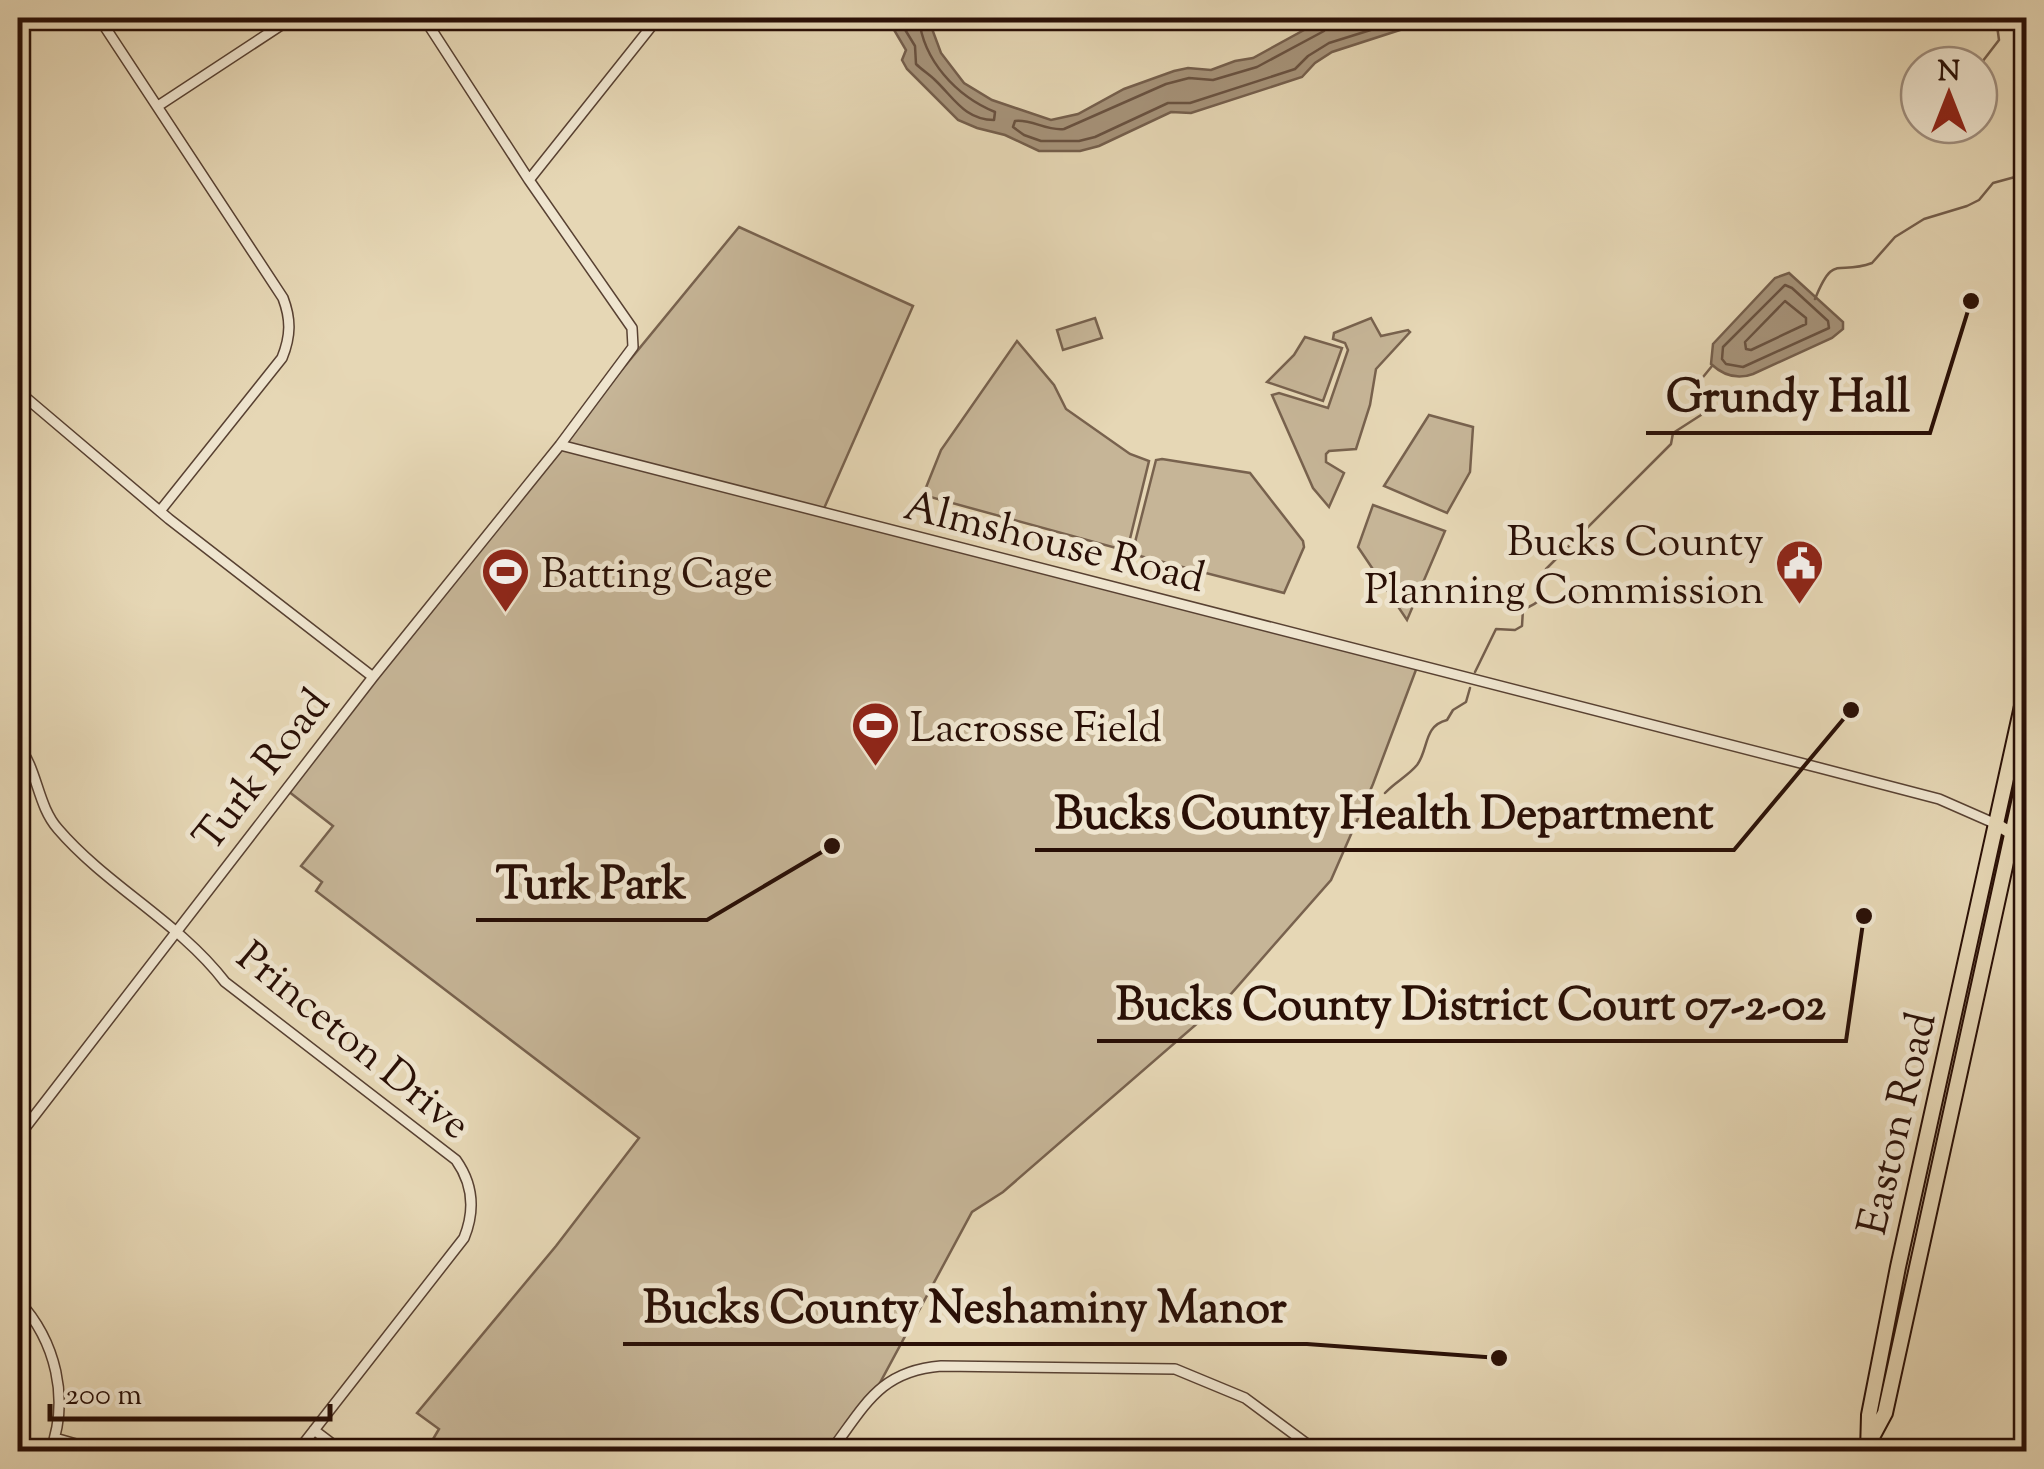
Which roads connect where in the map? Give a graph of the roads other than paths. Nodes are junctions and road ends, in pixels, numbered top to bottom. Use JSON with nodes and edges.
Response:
{"nodes":[{"id":1,"x":99,"y":18,"type":"edge"},
{"id":2,"x":292,"y":18,"type":"edge"},
{"id":3,"x":424,"y":18,"type":"edge"},
{"id":4,"x":658,"y":18,"type":"edge"},
{"id":5,"x":158,"y":106,"type":"junction"},
{"id":6,"x":530,"y":180,"type":"junction"},
{"id":7,"x":18,"y":391,"type":"edge"},
{"id":8,"x":560,"y":446,"type":"junction"},
{"id":9,"x":160,"y":511,"type":"junction"},
{"id":10,"x":373,"y":677,"type":"junction"},
{"id":11,"x":2026,"y":688,"type":"edge"},
{"id":12,"x":18,"y":745,"type":"edge"},
{"id":13,"x":2026,"y":771,"type":"edge"},
{"id":14,"x":1996,"y":824,"type":"junction"},
{"id":15,"x":2012,"y":834,"type":"junction"},
{"id":16,"x":2026,"y":842,"type":"edge"},
{"id":17,"x":174,"y":932,"type":"junction"},
{"id":18,"x":18,"y":1137,"type":"edge"},
{"id":19,"x":18,"y":1300,"type":"edge"},
{"id":20,"x":314,"y":1430,"type":"junction"},
{"id":21,"x":55,"y":1438,"type":"junction"},
{"id":22,"x":1869,"y":1445,"type":"edge"},
{"id":23,"x":50,"y":1452,"type":"edge"},
{"id":24,"x":104,"y":1452,"type":"edge"},
{"id":25,"x":297,"y":1452,"type":"edge"},
{"id":26,"x":343,"y":1452,"type":"edge"},
{"id":27,"x":830,"y":1452,"type":"edge"},
{"id":28,"x":1318,"y":1452,"type":"edge"}],
"edges":[{"from":1,"to":5,"type":"street"},
{"from":2,"to":5,"type":"street"},
{"from":3,"to":6,"type":"street"},
{"from":4,"to":6,"type":"street"},
{"from":5,"to":9,"type":"street"},
{"from":6,"to":8,"type":"street"},
{"from":7,"to":9,"type":"street"},
{"from":8,"to":10,"type":"street","name":"Turk Road"},
{"from":8,"to":14,"type":"street","name":"Almshouse Road"},
{"from":9,"to":10,"type":"street"},
{"from":10,"to":17,"type":"street","name":"Turk Road"},
{"from":11,"to":14,"type":"highway","name":"Easton Road"},
{"from":12,"to":17,"type":"street"},
{"from":13,"to":15,"type":"highway","name":"Easton Road"},
{"from":14,"to":15,"type":"main road","name":"Almshouse Road"},
{"from":14,"to":22,"type":"highway","name":"Easton Road"},
{"from":15,"to":16,"type":"main road","name":"Almshouse Road"},
{"from":15,"to":22,"type":"highway","name":"Easton Road"},
{"from":17,"to":18,"type":"street","name":"Turk Road"},
{"from":17,"to":20,"type":"street","name":"Princeton Drive"},
{"from":19,"to":21,"type":"street"},
{"from":20,"to":25,"type":"street","name":"Princeton Drive"},
{"from":20,"to":26,"type":"street"},
{"from":21,"to":23,"type":"street"},
{"from":21,"to":24,"type":"street"},
{"from":27,"to":28,"type":"street"}]}
